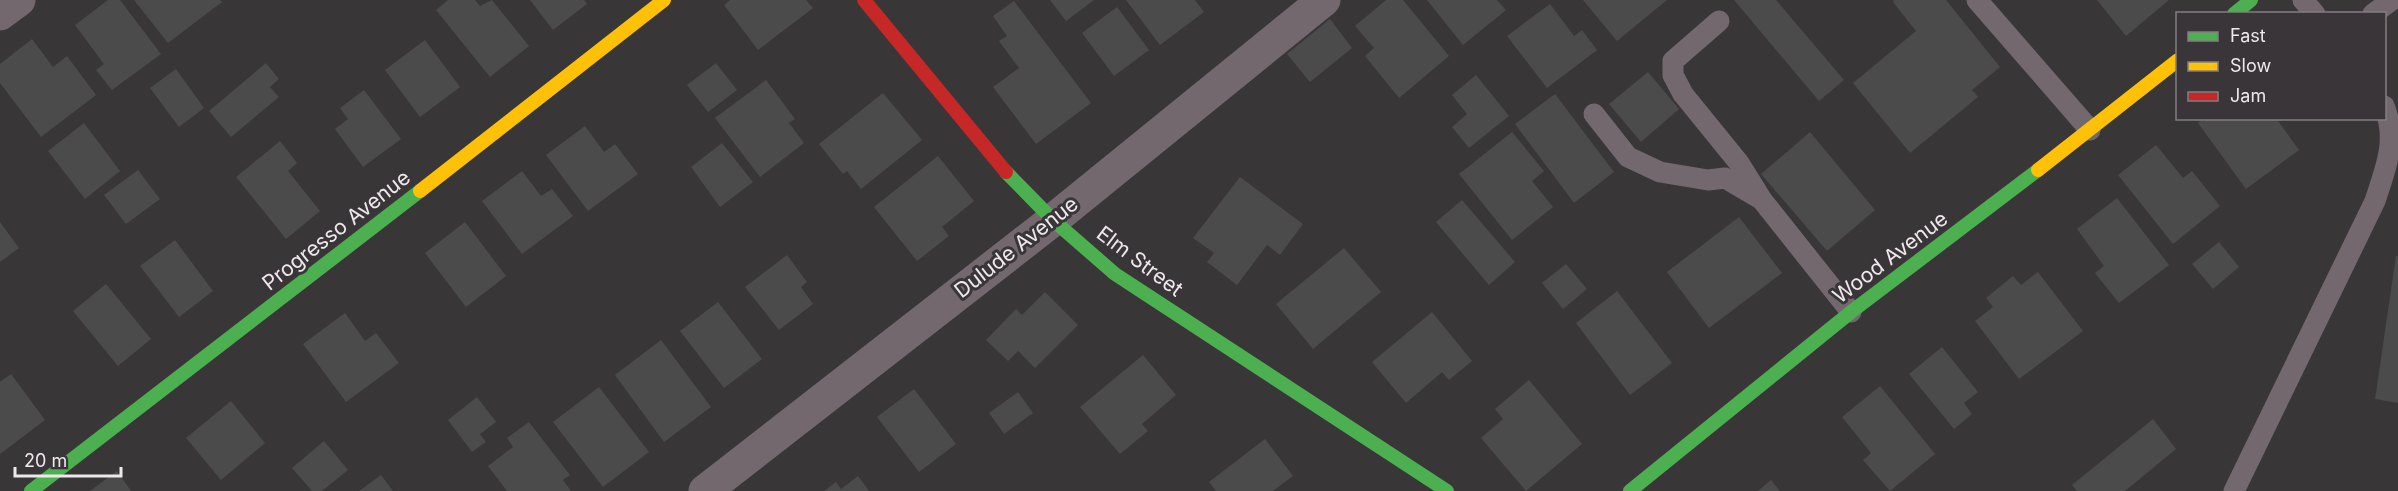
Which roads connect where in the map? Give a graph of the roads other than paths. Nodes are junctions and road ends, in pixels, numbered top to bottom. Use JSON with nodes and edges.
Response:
{"nodes":[{"id":1,"x":19,"y":0,"type":"edge"},
{"id":2,"x":664,"y":0,"type":"edge"},
{"id":3,"x":864,"y":0,"type":"edge"},
{"id":4,"x":1324,"y":0,"type":"edge"},
{"id":5,"x":1977,"y":0,"type":"edge"},
{"id":6,"x":2251,"y":0,"type":"edge"},
{"id":7,"x":2303,"y":0,"type":"edge"},
{"id":8,"x":2392,"y":0,"type":"edge"},
{"id":9,"x":2236,"y":12,"type":"edge"},
{"id":10,"x":2313,"y":12,"type":"edge"},
{"id":11,"x":2376,"y":12,"type":"edge"},
{"id":12,"x":0,"y":14,"type":"edge"},
{"id":13,"x":1719,"y":21,"type":"dead end"},
{"id":14,"x":2176,"y":62,"type":"edge"},
{"id":15,"x":2386,"y":108,"type":"edge"},
{"id":16,"x":1594,"y":114,"type":"dead end"},
{"id":17,"x":2090,"y":130,"type":"junction"},
{"id":18,"x":1762,"y":200,"type":"junction"},
{"id":19,"x":1053,"y":220,"type":"junction"},
{"id":20,"x":1851,"y":312,"type":"junction"},
{"id":21,"x":31,"y":491,"type":"edge"},
{"id":22,"x":705,"y":491,"type":"edge"},
{"id":23,"x":1447,"y":491,"type":"edge"},
{"id":24,"x":1630,"y":491,"type":"edge"},
{"id":25,"x":2234,"y":491,"type":"edge"}],
"edges":[{"from":1,"to":12,"type":"street"},
{"from":2,"to":21,"type":"street","name":"Progresso Avenue"},
{"from":3,"to":19,"type":"street","name":"Elm Street"},
{"from":4,"to":19,"type":"street","name":"Dulude Avenue"},
{"from":5,"to":17,"type":"lane"},
{"from":6,"to":9,"type":"street"},
{"from":7,"to":10,"type":"lane"},
{"from":8,"to":11,"type":"lane"},
{"from":13,"to":18,"type":"lane"},
{"from":14,"to":17,"type":"street","name":"Wood Avenue"},
{"from":15,"to":25,"type":"lane"},
{"from":16,"to":18,"type":"lane"},
{"from":17,"to":20,"type":"street","name":"Wood Avenue"},
{"from":18,"to":20,"type":"lane"},
{"from":19,"to":22,"type":"street","name":"Dulude Avenue"},
{"from":19,"to":23,"type":"street","name":"Elm Street"},
{"from":20,"to":24,"type":"street","name":"Wood Avenue"}]}
